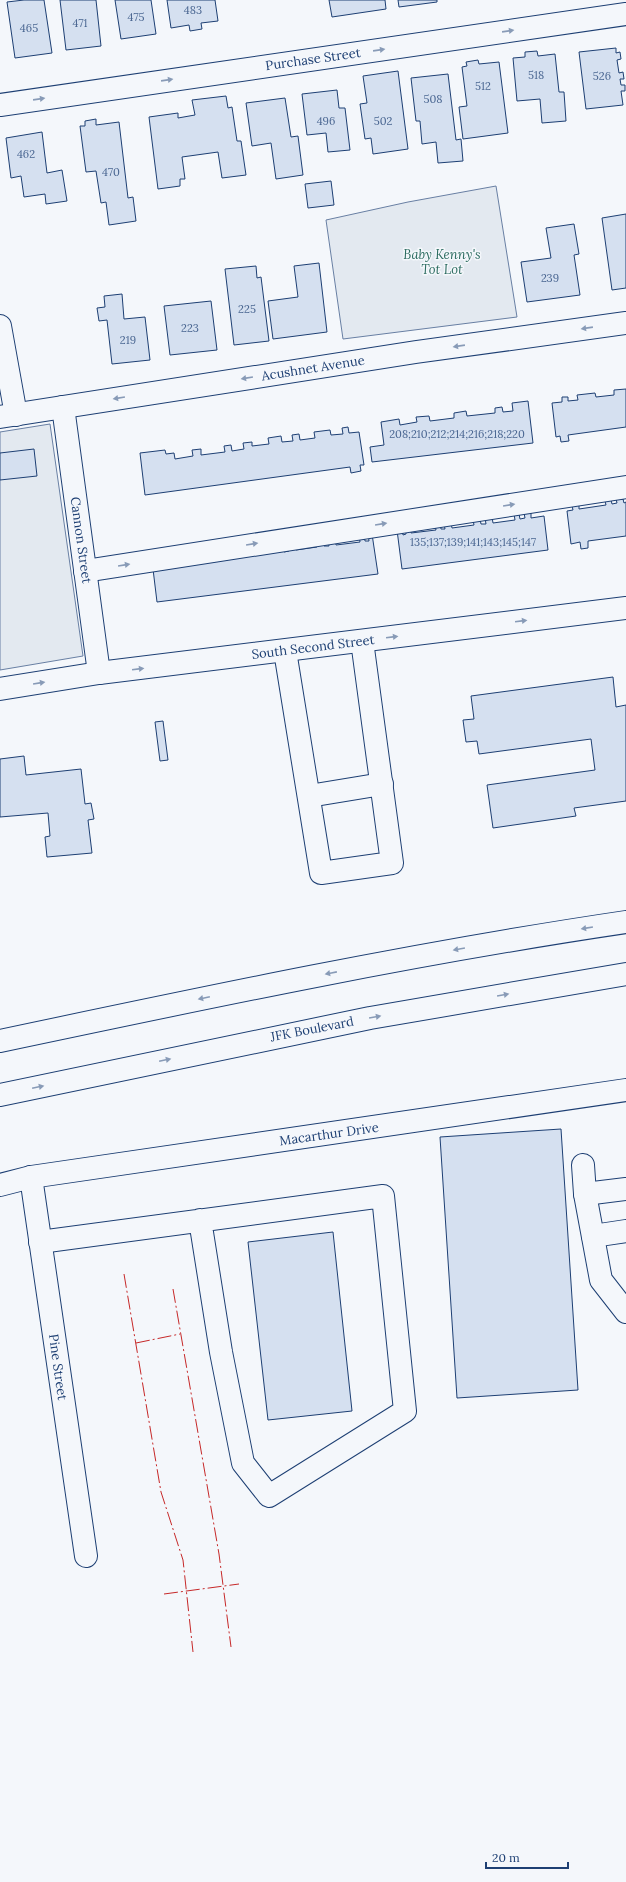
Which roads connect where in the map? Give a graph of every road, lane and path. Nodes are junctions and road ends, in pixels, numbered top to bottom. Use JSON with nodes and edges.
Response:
{"nodes":[{"id":1,"x":626,"y":14,"type":"edge"},
{"id":2,"x":0,"y":105,"type":"edge"},
{"id":3,"x":626,"y":323,"type":"edge"},
{"id":4,"x":0,"y":326,"type":"edge"},
{"id":5,"x":63,"y":407,"type":"junction"},
{"id":6,"x":8,"y":416,"type":"edge"},
{"id":7,"x":626,"y":487,"type":"edge"},
{"id":8,"x":85,"y":571,"type":"junction"},
{"id":9,"x":626,"y":608,"type":"edge"},
{"id":10,"x":362,"y":641,"type":"junction"},
{"id":11,"x":285,"y":650,"type":"junction"},
{"id":12,"x":99,"y":673,"type":"junction"},
{"id":13,"x":0,"y":689,"type":"edge"},
{"id":14,"x":382,"y":784,"type":"junction"},
{"id":15,"x":309,"y":796,"type":"junction"},
{"id":16,"x":626,"y":922,"type":"edge"},
{"id":17,"x":626,"y":974,"type":"edge"},
{"id":18,"x":0,"y":1041,"type":"edge"},
{"id":19,"x":626,"y":1090,"type":"edge"},
{"id":20,"x":0,"y":1095,"type":"edge"},
{"id":21,"x":583,"y":1165,"type":"dead end"},
{"id":22,"x":31,"y":1177,"type":"junction"},
{"id":23,"x":0,"y":1185,"type":"edge"},
{"id":24,"x":626,"y":1189,"type":"edge"},
{"id":25,"x":585,"y":1194,"type":"junction"},
{"id":26,"x":200,"y":1220,"type":"junction"},
{"id":27,"x":626,"y":1231,"type":"edge"},
{"id":28,"x":593,"y":1236,"type":"junction"},
{"id":29,"x":40,"y":1242,"type":"junction"},
{"id":30,"x":623,"y":1304,"type":"edge"},
{"id":31,"x":86,"y":1556,"type":"dead end"}],
"edges":[{"from":2,"to":1,"type":"street","name":"Purchase Street","one_way":true},
{"from":3,"to":5,"type":"street","name":"Acushnet Avenue","one_way":true},
{"from":4,"to":6,"type":"street"},
{"from":5,"to":6,"type":"street","name":"Acushnet Avenue"},
{"from":5,"to":8,"type":"street","name":"Cannon Street"},
{"from":8,"to":7,"type":"street","one_way":true},
{"from":8,"to":12,"type":"street","name":"Cannon Street"},
{"from":10,"to":9,"type":"street","name":"South Second Street","one_way":true},
{"from":10,"to":11,"type":"street","name":"South Second Street"},
{"from":10,"to":14,"type":"street"},
{"from":12,"to":11,"type":"street","name":"South Second Street","one_way":true},
{"from":11,"to":15,"type":"street"},
{"from":13,"to":12,"type":"street","name":"South Second Street","one_way":true},
{"from":14,"to":15,"type":"street"},
{"from":14,"to":15,"type":"street"},
{"from":16,"to":18,"type":"street","one_way":true},
{"from":20,"to":17,"type":"street","name":"JFK Boulevard","one_way":true},
{"from":19,"to":22,"type":"street","name":"Macarthur Drive"},
{"from":21,"to":25,"type":"street"},
{"from":22,"to":23,"type":"street"},
{"from":22,"to":29,"type":"street","name":"Pine Street"},
{"from":24,"to":25,"type":"street"},
{"from":25,"to":28,"type":"street"},
{"from":26,"to":26,"type":"street"},
{"from":26,"to":29,"type":"street"},
{"from":27,"to":28,"type":"street"},
{"from":28,"to":30,"type":"street"},
{"from":29,"to":31,"type":"street","name":"Pine Street"}]}
